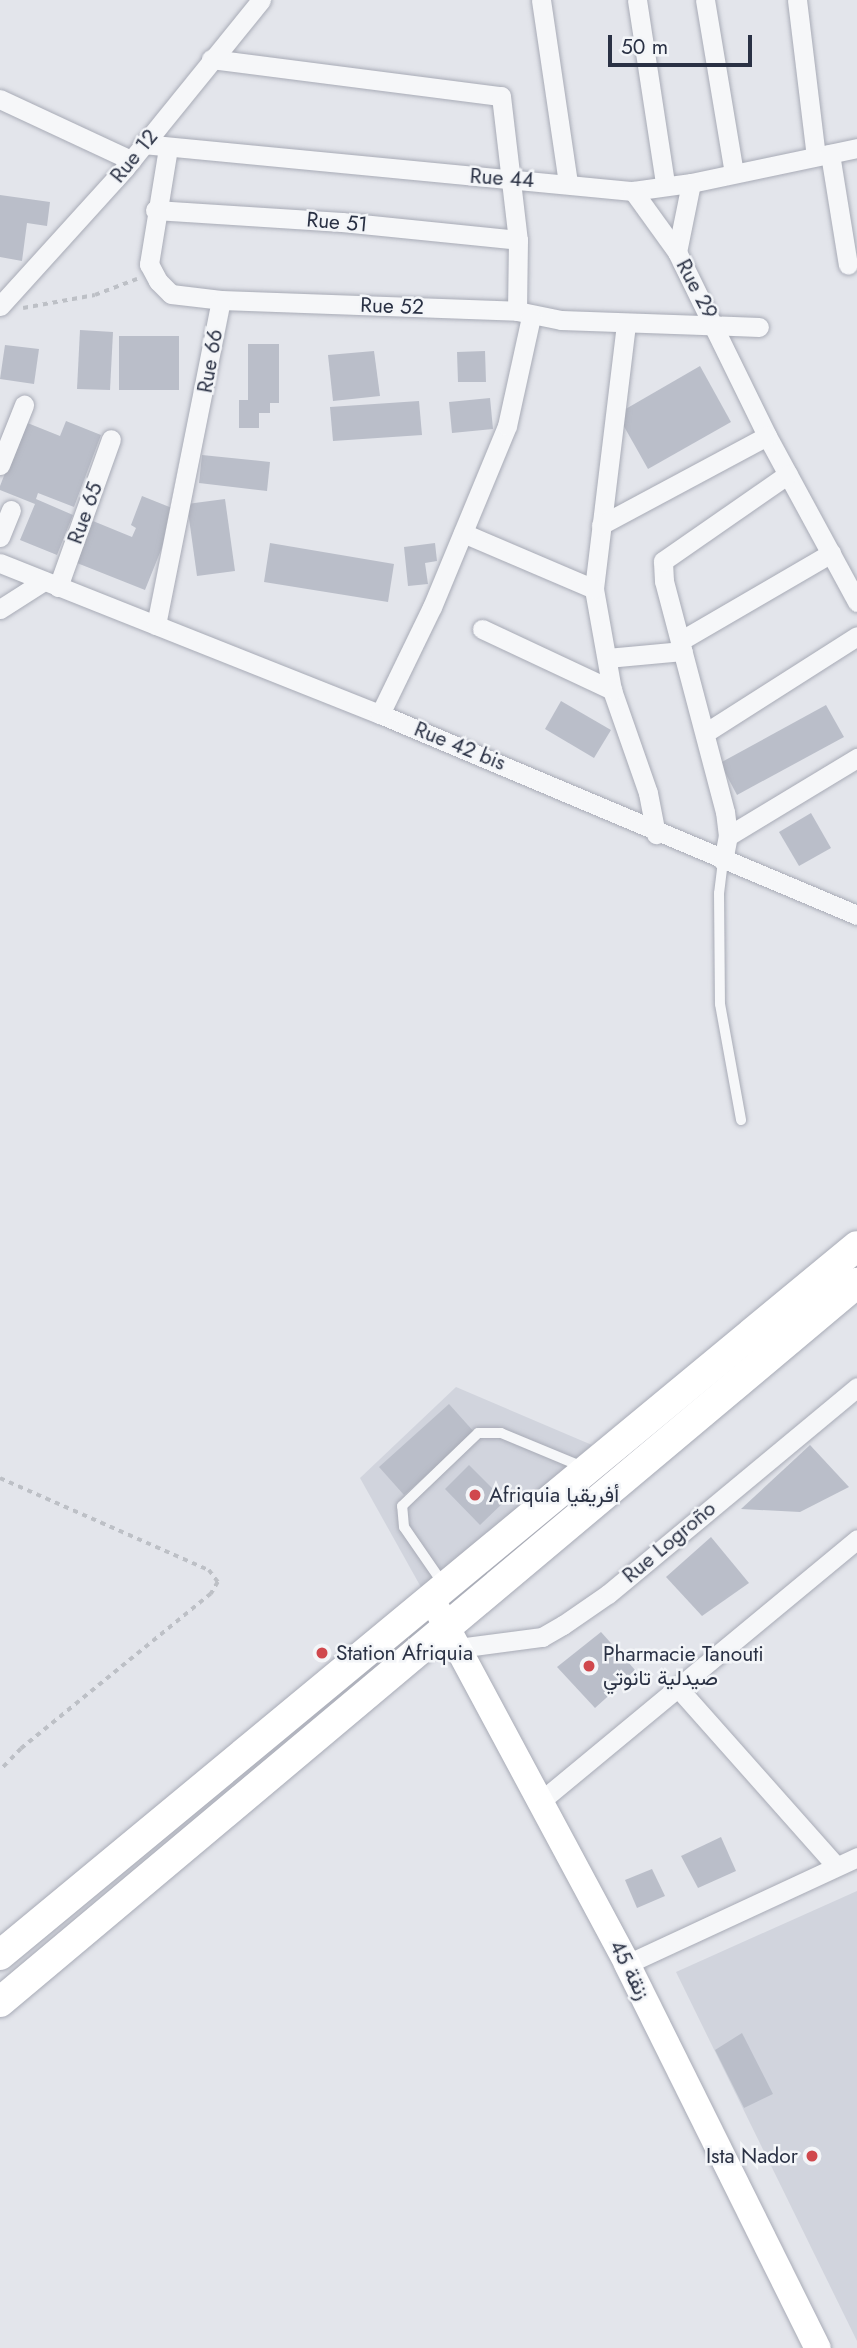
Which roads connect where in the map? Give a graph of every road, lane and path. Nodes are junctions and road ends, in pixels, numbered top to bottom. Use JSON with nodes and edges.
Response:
{"nodes":[{"id":1,"x":261,"y":0,"type":"edge"},
{"id":2,"x":541,"y":0,"type":"edge"},
{"id":3,"x":637,"y":0,"type":"edge"},
{"id":4,"x":705,"y":0,"type":"edge"},
{"id":5,"x":796,"y":0,"type":"edge"},
{"id":6,"x":211,"y":60,"type":"junction"},
{"id":7,"x":0,"y":99,"type":"edge"},
{"id":8,"x":144,"y":144,"type":"junction"},
{"id":9,"x":168,"y":148,"type":"junction"},
{"id":10,"x":857,"y":148,"type":"edge"},
{"id":11,"x":823,"y":155,"type":"junction"},
{"id":12,"x":131,"y":160,"type":"junction"},
{"id":13,"x":734,"y":173,"type":"junction"},
{"id":14,"x":513,"y":180,"type":"junction"},
{"id":15,"x":568,"y":183,"type":"junction"},
{"id":16,"x":691,"y":183,"type":"junction"},
{"id":17,"x":665,"y":184,"type":"junction"},
{"id":18,"x":633,"y":191,"type":"junction"},
{"id":19,"x":155,"y":210,"type":"junction"},
{"id":20,"x":518,"y":240,"type":"junction"},
{"id":21,"x":677,"y":252,"type":"junction"},
{"id":22,"x":848,"y":265,"type":"dead end"},
{"id":23,"x":153,"y":274,"type":"junction"},
{"id":24,"x":221,"y":300,"type":"junction"},
{"id":25,"x":6,"y":307,"type":"edge"},
{"id":26,"x":524,"y":314,"type":"junction"},
{"id":27,"x":626,"y":324,"type":"junction"},
{"id":28,"x":714,"y":326,"type":"junction"},
{"id":29,"x":759,"y":327,"type":"dead end"},
{"id":30,"x":24,"y":405,"type":"dead end"},
{"id":31,"x":767,"y":436,"type":"junction"},
{"id":32,"x":111,"y":439,"type":"dead end"},
{"id":33,"x":0,"y":465,"type":"edge"},
{"id":34,"x":788,"y":474,"type":"junction"},
{"id":35,"x":11,"y":510,"type":"dead end"},
{"id":36,"x":601,"y":525,"type":"junction"},
{"id":37,"x":463,"y":533,"type":"junction"},
{"id":38,"x":0,"y":537,"type":"edge"},
{"id":39,"x":831,"y":552,"type":"junction"},
{"id":40,"x":0,"y":563,"type":"edge"},
{"id":41,"x":51,"y":584,"type":"junction"},
{"id":42,"x":594,"y":589,"type":"junction"},
{"id":43,"x":857,"y":602,"type":"edge"},
{"id":44,"x":0,"y":609,"type":"edge"},
{"id":45,"x":156,"y":625,"type":"junction"},
{"id":46,"x":482,"y":629,"type":"dead end"},
{"id":47,"x":857,"y":636,"type":"edge"},
{"id":48,"x":681,"y":646,"type":"junction"},
{"id":49,"x":607,"y":658,"type":"junction"},
{"id":50,"x":612,"y":690,"type":"junction"},
{"id":51,"x":380,"y":713,"type":"junction"},
{"id":52,"x":705,"y":733,"type":"junction"},
{"id":53,"x":857,"y":758,"type":"edge"},
{"id":54,"x":656,"y":834,"type":"junction"},
{"id":55,"x":728,"y":835,"type":"junction"},
{"id":56,"x":723,"y":861,"type":"junction"},
{"id":57,"x":857,"y":915,"type":"edge"},
{"id":58,"x":741,"y":1120,"type":"dead end"},
{"id":59,"x":857,"y":1246,"type":"edge"},
{"id":60,"x":857,"y":1283,"type":"edge"},
{"id":61,"x":857,"y":1387,"type":"edge"},
{"id":62,"x":590,"y":1470,"type":"junction"},
{"id":63,"x":0,"y":1478,"type":"edge"},
{"id":64,"x":857,"y":1539,"type":"edge"},
{"id":65,"x":438,"y":1592,"type":"junction"},
{"id":66,"x":453,"y":1638,"type":"junction"},
{"id":67,"x":679,"y":1689,"type":"junction"},
{"id":68,"x":0,"y":1771,"type":"edge"},
{"id":69,"x":542,"y":1800,"type":"junction"},
{"id":70,"x":857,"y":1857,"type":"edge"},
{"id":71,"x":835,"y":1866,"type":"junction"},
{"id":72,"x":0,"y":1955,"type":"edge"},
{"id":73,"x":627,"y":1964,"type":"junction"},
{"id":74,"x":0,"y":2002,"type":"edge"},
{"id":75,"x":818,"y":2348,"type":"edge"}],
"edges":[{"from":1,"to":6,"type":"street","name":"Rue 12"},
{"from":2,"to":15,"type":"street"},
{"from":3,"to":17,"type":"street"},
{"from":4,"to":13,"type":"street"},
{"from":5,"to":11,"type":"street"},
{"from":6,"to":8,"type":"street","name":"Rue 12"},
{"from":6,"to":14,"type":"street"},
{"from":7,"to":12,"type":"street"},
{"from":8,"to":9,"type":"street","name":"Rue 44"},
{"from":8,"to":12,"type":"street","name":"Rue 12"},
{"from":9,"to":14,"type":"street","name":"Rue 44"},
{"from":9,"to":19,"type":"street"},
{"from":10,"to":11,"type":"street","name":"Rue 44"},
{"from":11,"to":13,"type":"street","name":"Rue 44"},
{"from":11,"to":22,"type":"street"},
{"from":12,"to":25,"type":"street","name":"Rue 12"},
{"from":13,"to":16,"type":"street","name":"Rue 44"},
{"from":14,"to":15,"type":"street","name":"Rue 44"},
{"from":14,"to":20,"type":"street"},
{"from":15,"to":18,"type":"street","name":"Rue 44"},
{"from":16,"to":17,"type":"street","name":"Rue 44"},
{"from":16,"to":21,"type":"street","name":"Rue 29"},
{"from":17,"to":18,"type":"street","name":"Rue 44"},
{"from":18,"to":21,"type":"street","name":"Rue 29"},
{"from":19,"to":20,"type":"street","name":"Rue 51"},
{"from":19,"to":23,"type":"street"},
{"from":20,"to":26,"type":"street"},
{"from":21,"to":28,"type":"street","name":"Rue 29"},
{"from":23,"to":24,"type":"street","name":"Rue 66"},
{"from":23,"to":25,"type":"path"},
{"from":24,"to":26,"type":"street","name":"Rue 52"},
{"from":24,"to":45,"type":"street","name":"Rue 66"},
{"from":26,"to":27,"type":"street","name":"Rue 52"},
{"from":26,"to":37,"type":"street"},
{"from":27,"to":28,"type":"street","name":"Rue 52"},
{"from":27,"to":36,"type":"street"},
{"from":28,"to":29,"type":"street","name":"Rue 29"},
{"from":28,"to":31,"type":"street"},
{"from":30,"to":33,"type":"street"},
{"from":31,"to":34,"type":"street"},
{"from":31,"to":36,"type":"street"},
{"from":32,"to":41,"type":"street","name":"Rue 65"},
{"from":34,"to":39,"type":"street"},
{"from":34,"to":48,"type":"street"},
{"from":35,"to":38,"type":"street"},
{"from":36,"to":42,"type":"street"},
{"from":37,"to":42,"type":"street"},
{"from":37,"to":51,"type":"street"},
{"from":39,"to":43,"type":"street"},
{"from":39,"to":48,"type":"street"},
{"from":40,"to":41,"type":"street","name":"Rue 42 bis"},
{"from":41,"to":44,"type":"street"},
{"from":41,"to":45,"type":"street","name":"Rue 42 bis"},
{"from":42,"to":49,"type":"street"},
{"from":45,"to":51,"type":"street","name":"Rue 42 bis"},
{"from":46,"to":50,"type":"street"},
{"from":47,"to":52,"type":"street"},
{"from":48,"to":49,"type":"street"},
{"from":48,"to":52,"type":"street"},
{"from":49,"to":50,"type":"street"},
{"from":50,"to":54,"type":"street"},
{"from":51,"to":54,"type":"street","name":"Rue 42 bis"},
{"from":52,"to":55,"type":"street"},
{"from":53,"to":55,"type":"street"},
{"from":54,"to":56,"type":"street","name":"Rue 42 bis"},
{"from":55,"to":56,"type":"street"},
{"from":56,"to":57,"type":"street","name":"Rue 42 bis"},
{"from":56,"to":58,"type":"lane"},
{"from":59,"to":62,"type":"main road"},
{"from":60,"to":66,"type":"main road"},
{"from":61,"to":66,"type":"street","name":"Rue Logroño"},
{"from":62,"to":65,"type":"main road"},
{"from":62,"to":65,"type":"lane"},
{"from":63,"to":68,"type":"path"},
{"from":64,"to":67,"type":"street"},
{"from":65,"to":66,"type":"street","name":"زنقة 45"},
{"from":65,"to":72,"type":"main road"},
{"from":66,"to":69,"type":"street","name":"زنقة 45"},
{"from":66,"to":74,"type":"main road"},
{"from":67,"to":69,"type":"street"},
{"from":67,"to":71,"type":"street"},
{"from":69,"to":73,"type":"street","name":"زنقة 45"},
{"from":70,"to":71,"type":"street"},
{"from":71,"to":73,"type":"street"},
{"from":73,"to":75,"type":"street","name":"زنقة 45"}]}
